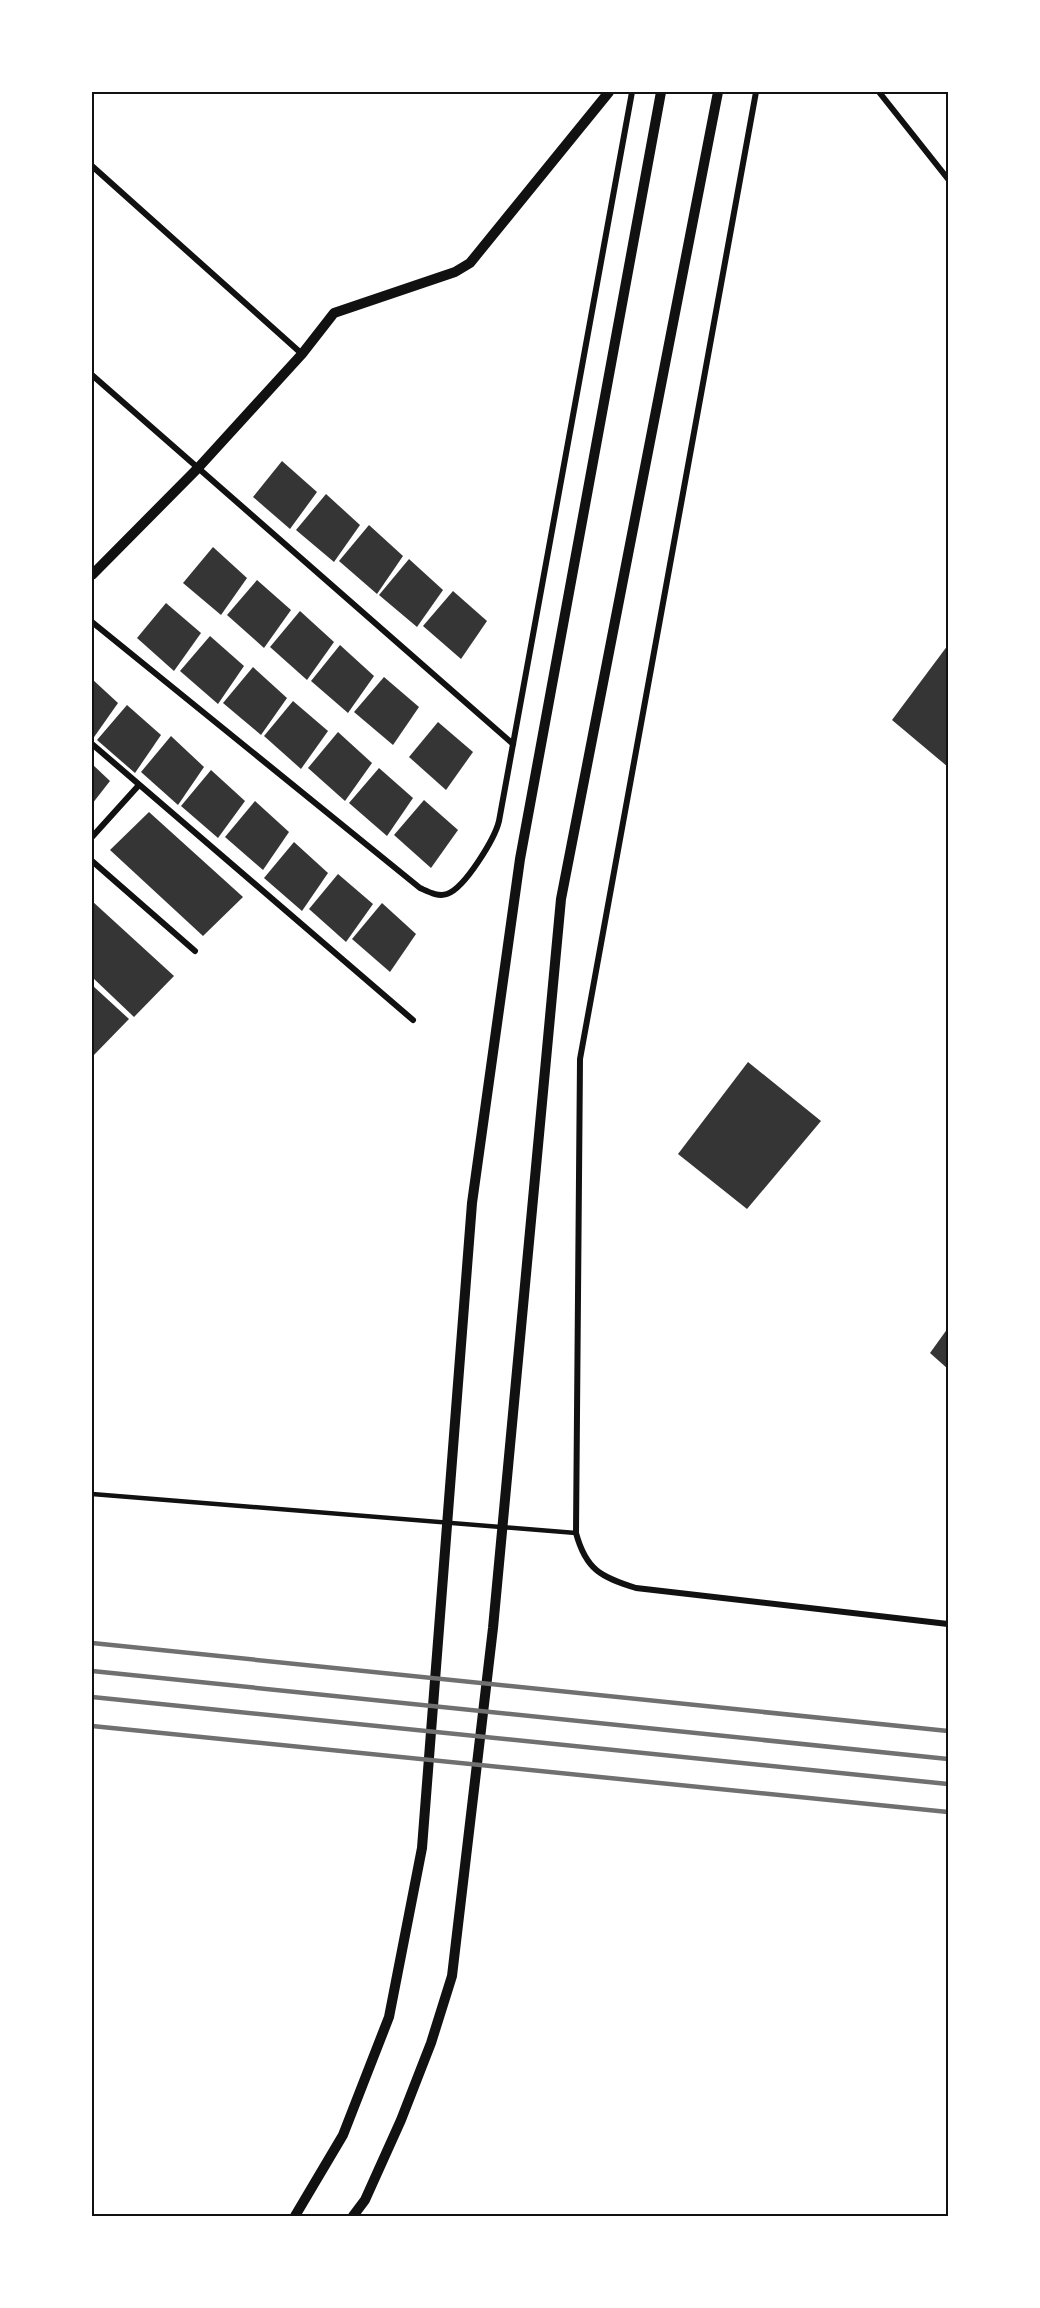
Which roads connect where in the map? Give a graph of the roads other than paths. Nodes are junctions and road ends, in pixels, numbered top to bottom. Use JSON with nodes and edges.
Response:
{"nodes":[{"id":1,"x":609,"y":92,"type":"edge"},
{"id":2,"x":632,"y":92,"type":"edge"},
{"id":3,"x":661,"y":92,"type":"edge"},
{"id":4,"x":718,"y":92,"type":"edge"},
{"id":5,"x":756,"y":92,"type":"edge"},
{"id":6,"x":879,"y":92,"type":"edge"},
{"id":7,"x":92,"y":166,"type":"edge"},
{"id":8,"x":948,"y":178,"type":"edge"},
{"id":9,"x":302,"y":354,"type":"junction"},
{"id":10,"x":92,"y":375,"type":"edge"},
{"id":11,"x":198,"y":468,"type":"junction"},
{"id":12,"x":93,"y":572,"type":"edge"},
{"id":13,"x":92,"y":622,"type":"edge"},
{"id":14,"x":92,"y":744,"type":"edge"},
{"id":15,"x":513,"y":744,"type":"junction"},
{"id":16,"x":139,"y":785,"type":"junction"},
{"id":17,"x":92,"y":837,"type":"edge"},
{"id":18,"x":92,"y":861,"type":"edge"},
{"id":19,"x":195,"y":951,"type":"dead end"},
{"id":20,"x":413,"y":1020,"type":"dead end"},
{"id":21,"x":92,"y":1494,"type":"edge"},
{"id":22,"x":576,"y":1533,"type":"junction"},
{"id":23,"x":948,"y":1624,"type":"edge"},
{"id":24,"x":295,"y":2217,"type":"edge"},
{"id":25,"x":353,"y":2217,"type":"edge"}],
"edges":[{"from":1,"to":9,"type":"street"},
{"from":2,"to":15,"type":"street"},
{"from":3,"to":24,"type":"street"},
{"from":4,"to":25,"type":"street"},
{"from":5,"to":22,"type":"street"},
{"from":6,"to":8,"type":"street"},
{"from":7,"to":9,"type":"street"},
{"from":9,"to":11,"type":"street"},
{"from":10,"to":11,"type":"street"},
{"from":11,"to":12,"type":"street"},
{"from":11,"to":15,"type":"street"},
{"from":13,"to":15,"type":"street"},
{"from":14,"to":16,"type":"street"},
{"from":16,"to":17,"type":"street"},
{"from":16,"to":20,"type":"street"},
{"from":18,"to":19,"type":"street"},
{"from":21,"to":22,"type":"lane"},
{"from":22,"to":23,"type":"street"}]}
